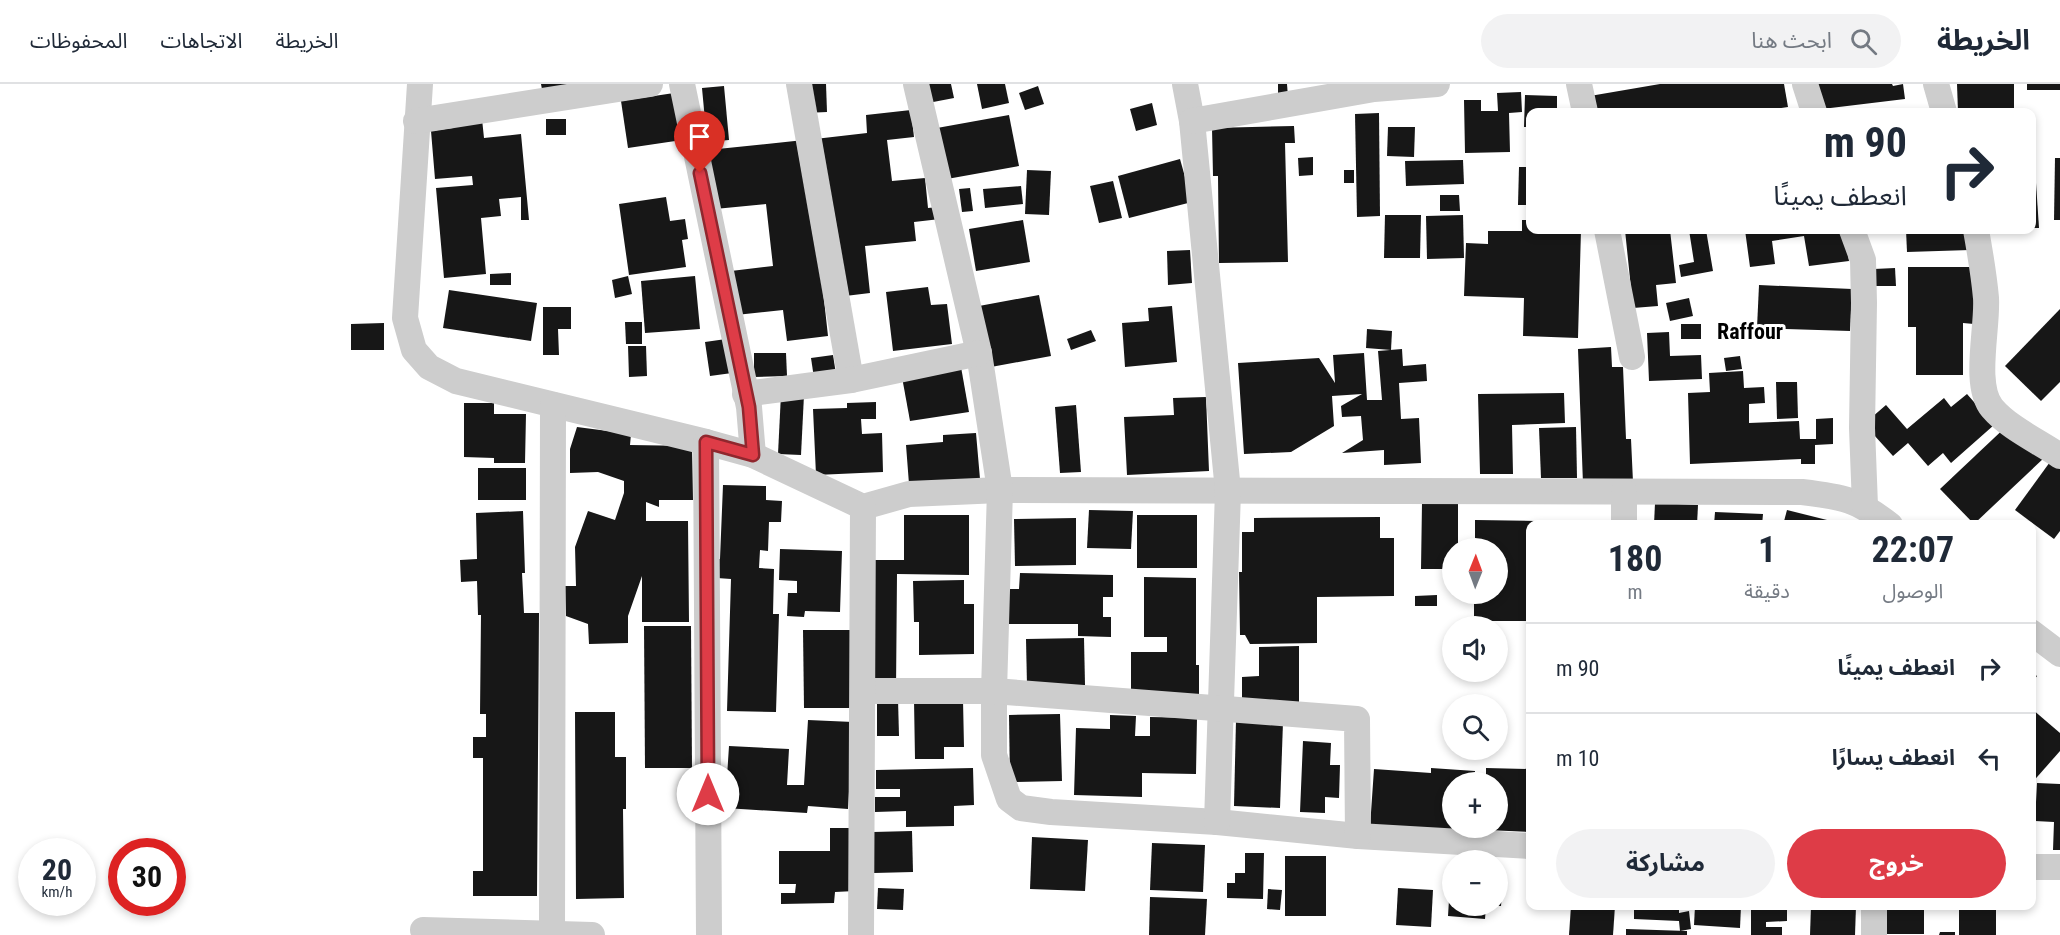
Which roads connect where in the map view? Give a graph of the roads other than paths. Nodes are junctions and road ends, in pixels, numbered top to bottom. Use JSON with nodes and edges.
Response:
{"nodes":[{"id":1,"x":420,"y":84,"type":"edge"},
{"id":2,"x":646,"y":84,"type":"edge"},
{"id":3,"x":682,"y":84,"type":"edge"},
{"id":4,"x":799,"y":84,"type":"edge"},
{"id":5,"x":916,"y":84,"type":"edge"},
{"id":6,"x":1185,"y":84,"type":"edge"},
{"id":7,"x":1437,"y":84,"type":"edge"},
{"id":8,"x":1579,"y":84,"type":"edge"},
{"id":9,"x":1805,"y":84,"type":"edge"},
{"id":10,"x":1936,"y":84,"type":"edge"},
{"id":11,"x":1583,"y":108,"type":"edge"},
{"id":12,"x":1813,"y":108,"type":"edge"},
{"id":13,"x":1943,"y":108,"type":"edge"},
{"id":14,"x":416,"y":121,"type":"junction"},
{"id":15,"x":1192,"y":121,"type":"junction"},
{"id":16,"x":1608,"y":234,"type":"edge"},
{"id":17,"x":1853,"y":234,"type":"edge"},
{"id":18,"x":1977,"y":234,"type":"edge"},
{"id":19,"x":979,"y":353,"type":"junction"},
{"id":20,"x":1632,"y":357,"type":"dead end"},
{"id":21,"x":851,"y":380,"type":"junction"},
{"id":22,"x":745,"y":394,"type":"junction"},
{"id":23,"x":553,"y":405,"type":"junction"},
{"id":24,"x":706,"y":442,"type":"junction"},
{"id":25,"x":753,"y":455,"type":"junction"},
{"id":26,"x":2060,"y":456,"type":"edge"},
{"id":27,"x":1000,"y":490,"type":"junction"},
{"id":28,"x":1228,"y":491,"type":"junction"},
{"id":29,"x":1624,"y":492,"type":"junction"},
{"id":30,"x":1865,"y":506,"type":"junction"},
{"id":31,"x":863,"y":507,"type":"junction"},
{"id":32,"x":1624,"y":520,"type":"edge"},
{"id":33,"x":1883,"y":520,"type":"edge"},
{"id":34,"x":2036,"y":636,"type":"edge"},
{"id":35,"x":2060,"y":654,"type":"edge"},
{"id":36,"x":864,"y":691,"type":"junction"},
{"id":37,"x":994,"y":691,"type":"junction"},
{"id":38,"x":1221,"y":708,"type":"junction"},
{"id":39,"x":1217,"y":822,"type":"junction"},
{"id":40,"x":1358,"y":836,"type":"junction"},
{"id":41,"x":1526,"y":846,"type":"edge"},
{"id":42,"x":2036,"y":867,"type":"edge"},
{"id":43,"x":2060,"y":867,"type":"edge"},
{"id":44,"x":1874,"y":910,"type":"edge"},
{"id":45,"x":423,"y":930,"type":"dead end"},
{"id":46,"x":552,"y":934,"type":"edge"},
{"id":47,"x":592,"y":935,"type":"edge"},
{"id":48,"x":709,"y":935,"type":"edge"},
{"id":49,"x":861,"y":935,"type":"edge"},
{"id":50,"x":1874,"y":935,"type":"edge"}],
"edges":[{"from":1,"to":14,"type":"street"},
{"from":2,"to":14,"type":"street"},
{"from":3,"to":22,"type":"street"},
{"from":4,"to":21,"type":"street"},
{"from":5,"to":19,"type":"street"},
{"from":6,"to":15,"type":"street"},
{"from":7,"to":15,"type":"street"},
{"from":8,"to":11,"type":"street"},
{"from":9,"to":12,"type":"street"},
{"from":10,"to":13,"type":"street"},
{"from":14,"to":23,"type":"street"},
{"from":15,"to":28,"type":"street"},
{"from":16,"to":20,"type":"street"},
{"from":17,"to":30,"type":"street"},
{"from":18,"to":26,"type":"street"},
{"from":19,"to":21,"type":"street"},
{"from":19,"to":27,"type":"street"},
{"from":21,"to":22,"type":"street"},
{"from":22,"to":25,"type":"street"},
{"from":23,"to":24,"type":"street"},
{"from":23,"to":46,"type":"street"},
{"from":24,"to":25,"type":"street"},
{"from":24,"to":48,"type":"street"},
{"from":25,"to":31,"type":"street"},
{"from":27,"to":28,"type":"street"},
{"from":27,"to":31,"type":"street"},
{"from":27,"to":37,"type":"street"},
{"from":28,"to":29,"type":"street"},
{"from":28,"to":38,"type":"street"},
{"from":29,"to":30,"type":"street"},
{"from":29,"to":32,"type":"street"},
{"from":30,"to":33,"type":"street"},
{"from":31,"to":36,"type":"street"},
{"from":34,"to":35,"type":"street"},
{"from":36,"to":37,"type":"street"},
{"from":36,"to":49,"type":"street"},
{"from":37,"to":38,"type":"street"},
{"from":37,"to":39,"type":"street"},
{"from":38,"to":39,"type":"street"},
{"from":38,"to":40,"type":"street"},
{"from":39,"to":40,"type":"street"},
{"from":40,"to":41,"type":"street"},
{"from":42,"to":43,"type":"street"},
{"from":44,"to":50,"type":"street"},
{"from":45,"to":46,"type":"street"},
{"from":46,"to":47,"type":"street"}]}
